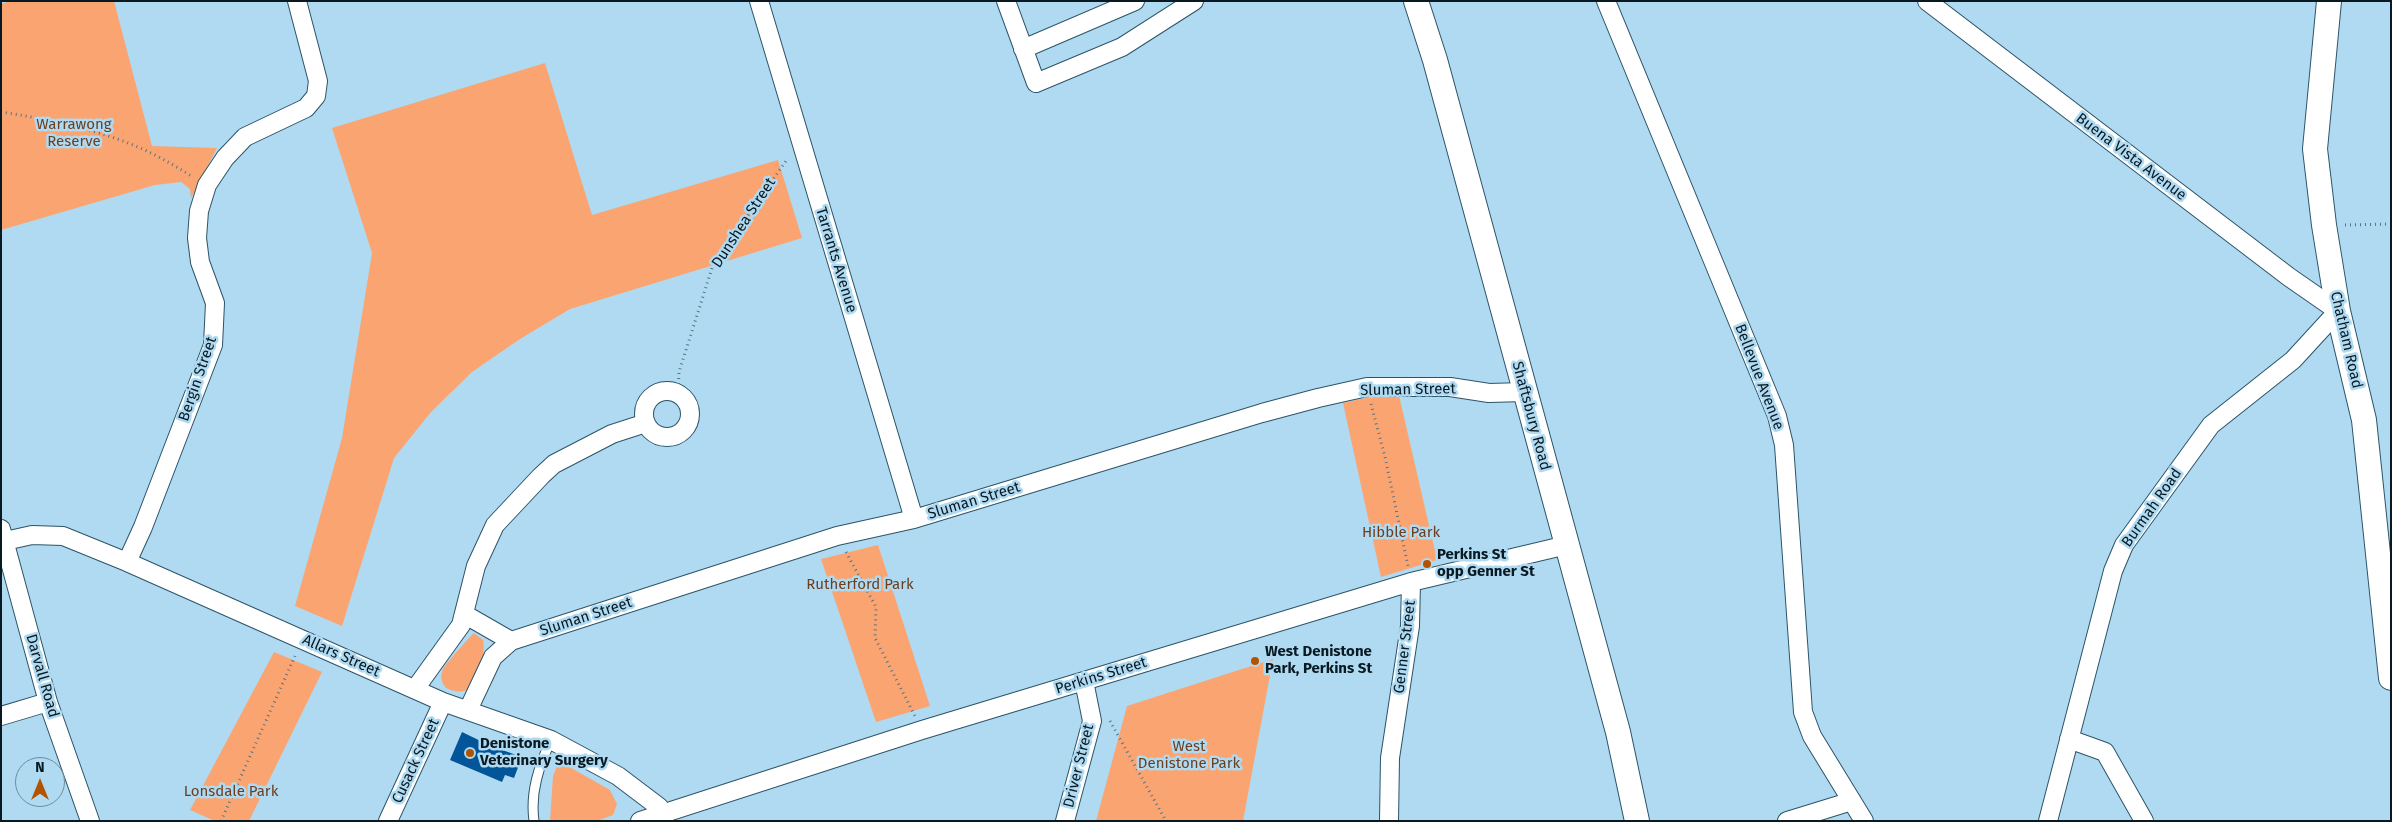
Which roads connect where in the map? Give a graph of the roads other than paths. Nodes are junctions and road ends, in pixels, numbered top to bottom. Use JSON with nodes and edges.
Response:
{"nodes":[{"id":1,"x":297,"y":1,"type":"edge"},
{"id":2,"x":759,"y":1,"type":"edge"},
{"id":3,"x":1006,"y":1,"type":"edge"},
{"id":4,"x":1135,"y":1,"type":"edge"},
{"id":5,"x":1194,"y":1,"type":"edge"},
{"id":6,"x":1606,"y":1,"type":"edge"},
{"id":7,"x":1927,"y":1,"type":"edge"},
{"id":8,"x":2329,"y":1,"type":"edge"},
{"id":9,"x":1419,"y":5,"type":"edge"},
{"id":10,"x":1023,"y":49,"type":"junction"},
{"id":11,"x":2338,"y":310,"type":"junction"},
{"id":12,"x":1524,"y":392,"type":"junction"},
{"id":13,"x":646,"y":423,"type":"junction"},
{"id":14,"x":914,"y":519,"type":"junction"},
{"id":15,"x":3,"y":535,"type":"edge"},
{"id":16,"x":1567,"y":545,"type":"junction"},
{"id":17,"x":127,"y":562,"type":"junction"},
{"id":18,"x":1411,"y":582,"type":"junction"},
{"id":19,"x":464,"y":614,"type":"junction"},
{"id":20,"x":511,"y":642,"type":"junction"},
{"id":21,"x":2391,"y":678,"type":"edge"},
{"id":22,"x":1084,"y":681,"type":"junction"},
{"id":23,"x":415,"y":689,"type":"junction"},
{"id":24,"x":48,"y":702,"type":"junction"},
{"id":25,"x":443,"y":702,"type":"junction"},
{"id":26,"x":468,"y":710,"type":"junction"},
{"id":27,"x":1,"y":716,"type":"edge"},
{"id":28,"x":551,"y":740,"type":"junction"},
{"id":29,"x":2069,"y":740,"type":"junction"},
{"id":30,"x":1852,"y":801,"type":"junction"},
{"id":31,"x":662,"y":818,"type":"edge"},
{"id":32,"x":90,"y":821,"type":"edge"},
{"id":33,"x":388,"y":821,"type":"edge"},
{"id":34,"x":534,"y":821,"type":"edge"},
{"id":35,"x":640,"y":821,"type":"edge"},
{"id":36,"x":1066,"y":821,"type":"edge"},
{"id":37,"x":1389,"y":821,"type":"edge"},
{"id":38,"x":1637,"y":821,"type":"edge"},
{"id":39,"x":1787,"y":821,"type":"edge"},
{"id":40,"x":1864,"y":821,"type":"edge"},
{"id":41,"x":2048,"y":821,"type":"edge"},
{"id":42,"x":2144,"y":821,"type":"edge"}],
"edges":[{"from":1,"to":17,"type":"street","name":"Bergin Street"},
{"from":2,"to":14,"type":"street","name":"Tarrants Avenue"},
{"from":3,"to":10,"type":"street"},
{"from":4,"to":10,"type":"street"},
{"from":5,"to":10,"type":"street"},
{"from":6,"to":30,"type":"street","name":"Bellevue Avenue"},
{"from":7,"to":11,"type":"street","name":"Buena Vista Avenue"},
{"from":8,"to":11,"type":"street","name":"Chatham Road"},
{"from":9,"to":12,"type":"street","name":"Shaftsbury Road"},
{"from":11,"to":21,"type":"street","name":"Chatham Road"},
{"from":11,"to":29,"type":"street","name":"Burmah Road"},
{"from":12,"to":14,"type":"street","name":"Sluman Street"},
{"from":12,"to":16,"type":"street","name":"Shaftsbury Road"},
{"from":13,"to":13,"type":"street"},
{"from":13,"to":19,"type":"street"},
{"from":14,"to":20,"type":"street","name":"Sluman Street"},
{"from":15,"to":17,"type":"street","name":"Allars Street"},
{"from":15,"to":24,"type":"street","name":"Darvall Road"},
{"from":16,"to":18,"type":"street","name":"Perkins Street"},
{"from":16,"to":38,"type":"street","name":"Shaftsbury Road"},
{"from":17,"to":23,"type":"street","name":"Allars Street"},
{"from":18,"to":22,"type":"street","name":"Perkins Street"},
{"from":18,"to":37,"type":"street","name":"Genner Street"},
{"from":19,"to":20,"type":"street"},
{"from":19,"to":23,"type":"street"},
{"from":20,"to":26,"type":"street","name":"Sluman Street"},
{"from":22,"to":31,"type":"street","name":"Perkins Street"},
{"from":22,"to":36,"type":"street","name":"Driver Street"},
{"from":23,"to":25,"type":"street","name":"Allars Street"},
{"from":24,"to":27,"type":"street"},
{"from":24,"to":32,"type":"street","name":"Darvall Road"},
{"from":25,"to":26,"type":"street","name":"Allars Street"},
{"from":25,"to":33,"type":"street","name":"Cusack Street"},
{"from":26,"to":28,"type":"street","name":"Allars Street"},
{"from":28,"to":31,"type":"street","name":"Allars Street"},
{"from":28,"to":34,"type":"lane"},
{"from":29,"to":41,"type":"street","name":"Burmah Road"},
{"from":29,"to":42,"type":"street"},
{"from":30,"to":39,"type":"street"},
{"from":30,"to":40,"type":"street","name":"Bellevue Avenue"},
{"from":31,"to":35,"type":"street","name":"Perkins Street"}]}
